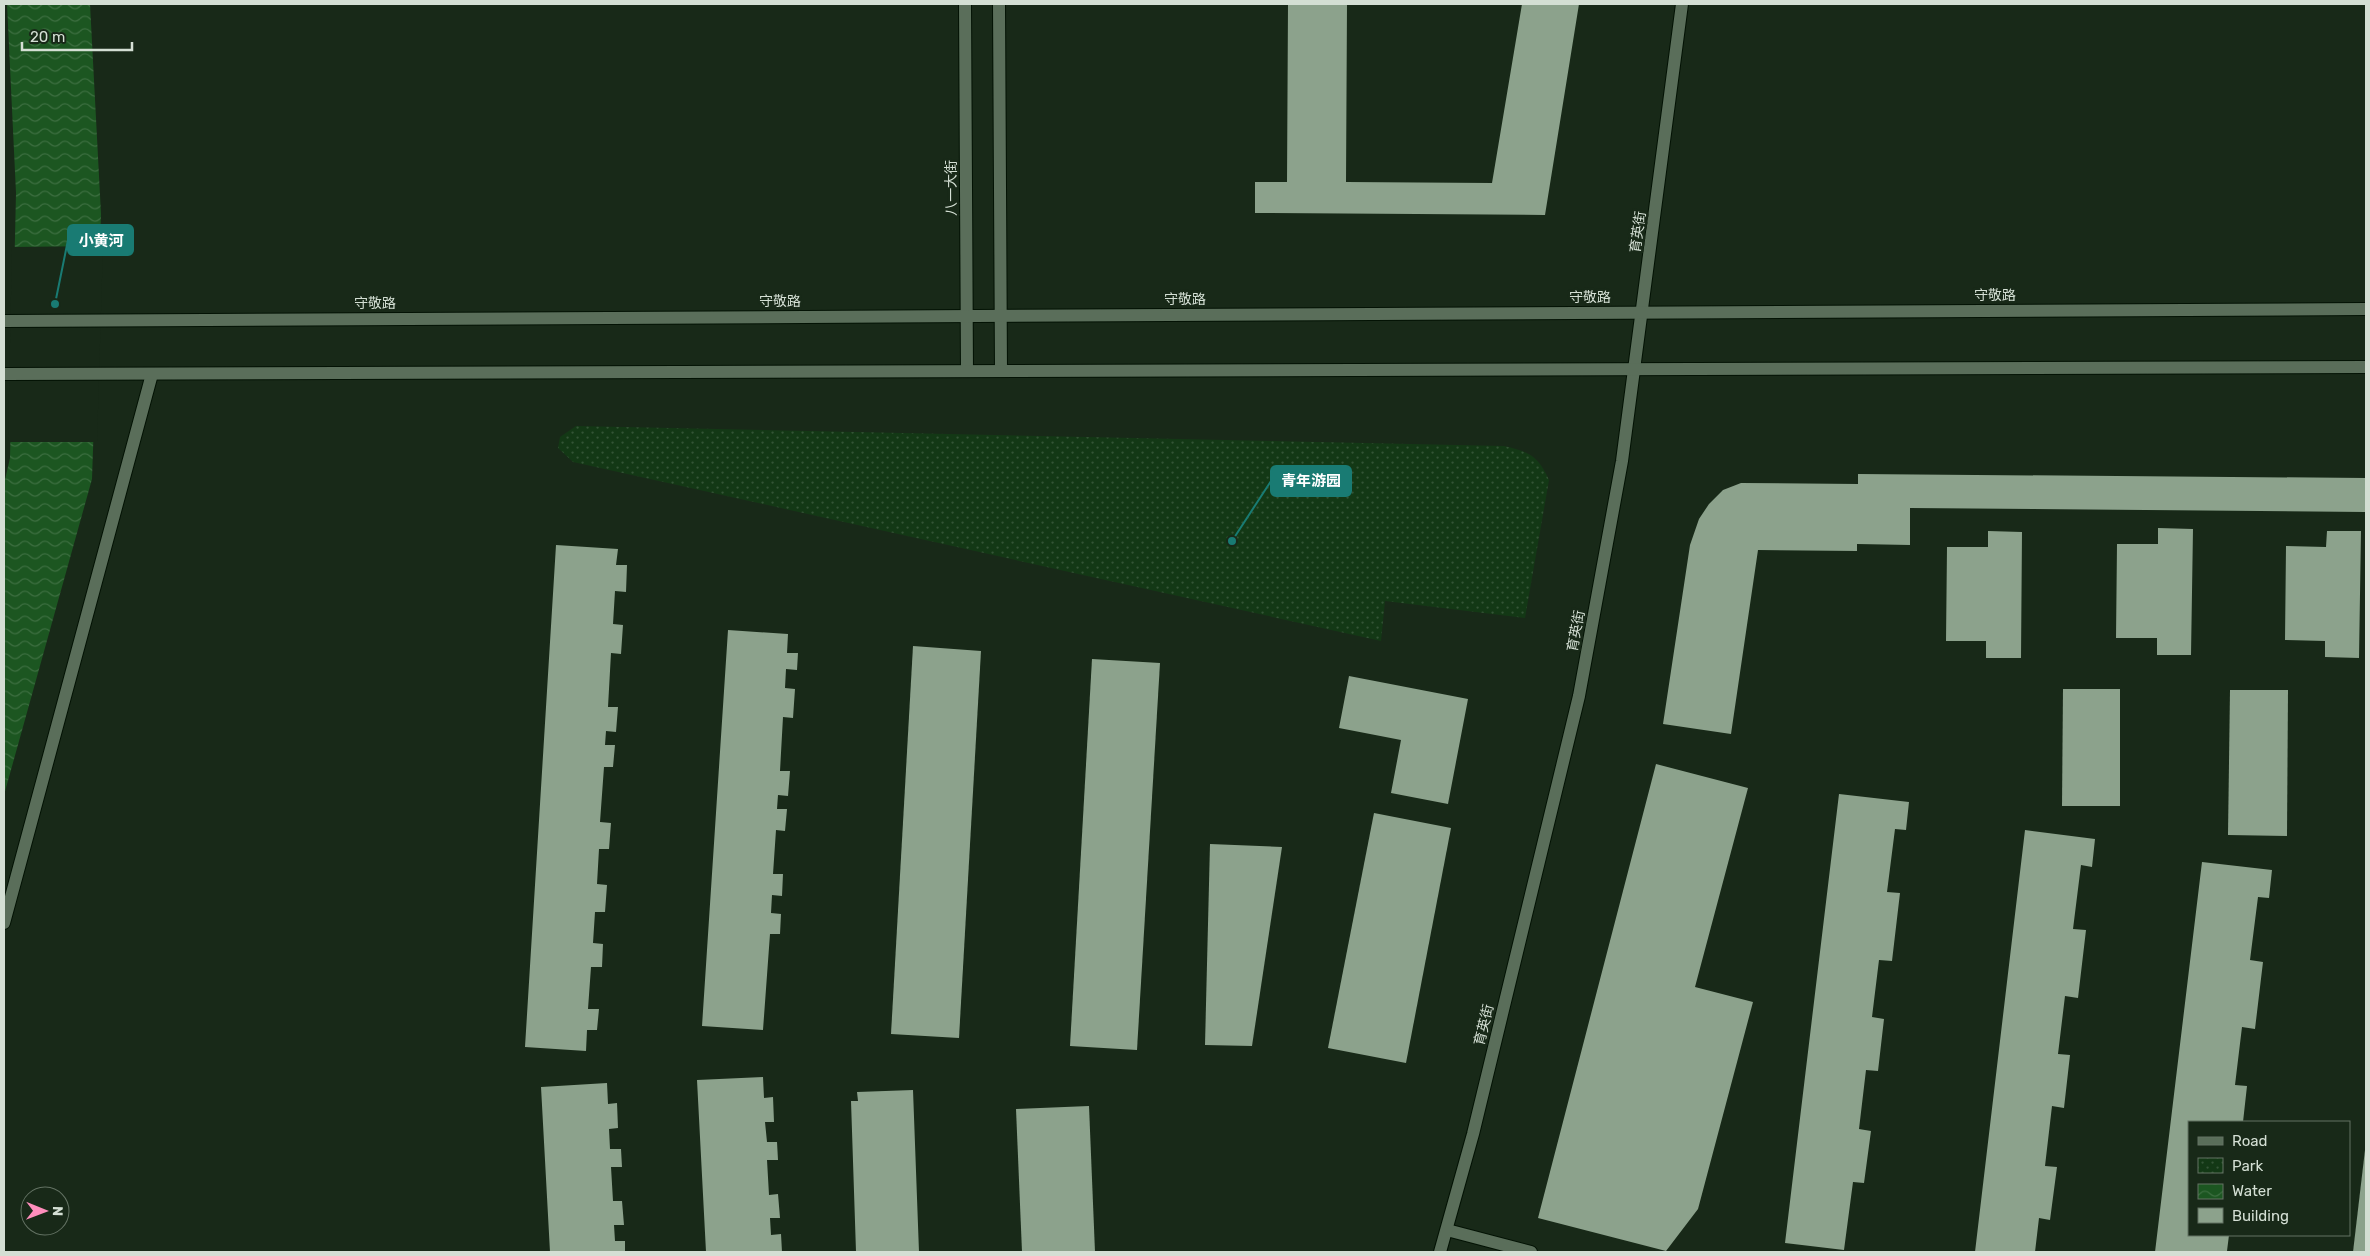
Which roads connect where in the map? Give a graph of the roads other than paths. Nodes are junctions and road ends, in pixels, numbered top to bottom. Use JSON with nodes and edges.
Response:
{"nodes":[{"id":1,"x":966,"y":4,"type":"edge"},
{"id":2,"x":1000,"y":4,"type":"edge"},
{"id":3,"x":1682,"y":4,"type":"edge"},
{"id":4,"x":2366,"y":309,"type":"edge"},
{"id":5,"x":1642,"y":312,"type":"junction"},
{"id":6,"x":967,"y":315,"type":"junction"},
{"id":7,"x":1001,"y":315,"type":"junction"},
{"id":8,"x":4,"y":321,"type":"edge"},
{"id":9,"x":2366,"y":367,"type":"edge"},
{"id":10,"x":1634,"y":370,"type":"junction"},
{"id":11,"x":967,"y":371,"type":"junction"},
{"id":12,"x":1001,"y":371,"type":"junction"},
{"id":13,"x":4,"y":374,"type":"edge"},
{"id":14,"x":152,"y":374,"type":"junction"},
{"id":15,"x":4,"y":923,"type":"edge"},
{"id":16,"x":1447,"y":1230,"type":"junction"},
{"id":17,"x":1440,"y":1252,"type":"edge"},
{"id":18,"x":1531,"y":1252,"type":"edge"}],
"edges":[{"from":1,"to":6,"type":"main road","name":"八一大街"},
{"from":2,"to":7,"type":"main road"},
{"from":3,"to":5,"type":"main road","name":"育英街"},
{"from":4,"to":5,"type":"main road","name":"守敬路"},
{"from":5,"to":7,"type":"main road","name":"守敬路"},
{"from":5,"to":10,"type":"main road","name":"育英街"},
{"from":6,"to":7,"type":"main road","name":"守敬路"},
{"from":6,"to":8,"type":"main road","name":"守敬路"},
{"from":6,"to":11,"type":"main road","name":"八一大街"},
{"from":7,"to":12,"type":"main road"},
{"from":9,"to":10,"type":"main road"},
{"from":10,"to":12,"type":"main road"},
{"from":10,"to":16,"type":"main road","name":"育英街"},
{"from":11,"to":12,"type":"main road"},
{"from":11,"to":14,"type":"main road"},
{"from":13,"to":14,"type":"main road"},
{"from":14,"to":15,"type":"main road"},
{"from":16,"to":17,"type":"main road","name":"育英街"},
{"from":16,"to":18,"type":"main road"}]}
